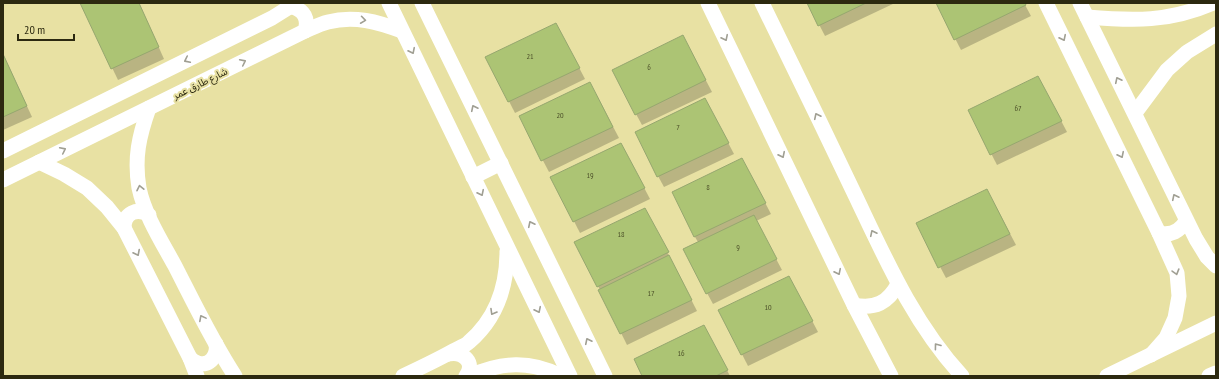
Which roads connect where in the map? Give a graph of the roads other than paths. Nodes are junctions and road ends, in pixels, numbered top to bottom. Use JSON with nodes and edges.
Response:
{"nodes":[{"id":1,"x":389,"y":3,"type":"edge"},
{"id":2,"x":422,"y":3,"type":"edge"},
{"id":3,"x":708,"y":3,"type":"edge"},
{"id":4,"x":762,"y":3,"type":"edge"},
{"id":5,"x":1046,"y":3,"type":"edge"},
{"id":6,"x":1080,"y":3,"type":"edge"},
{"id":7,"x":1213,"y":3,"type":"edge"},
{"id":8,"x":294,"y":5,"type":"edge"},
{"id":9,"x":1087,"y":17,"type":"junction"},
{"id":10,"x":305,"y":31,"type":"junction"},
{"id":11,"x":402,"y":31,"type":"junction"},
{"id":12,"x":1216,"y":34,"type":"edge"},
{"id":13,"x":149,"y":108,"type":"junction"},
{"id":14,"x":1134,"y":114,"type":"junction"},
{"id":15,"x":3,"y":151,"type":"edge"},
{"id":16,"x":39,"y":162,"type":"junction"},
{"id":17,"x":501,"y":163,"type":"junction"},
{"id":18,"x":473,"y":177,"type":"junction"},
{"id":19,"x":3,"y":180,"type":"edge"},
{"id":20,"x":149,"y":215,"type":"junction"},
{"id":21,"x":1186,"y":220,"type":"junction"},
{"id":22,"x":124,"y":228,"type":"junction"},
{"id":23,"x":1159,"y":233,"type":"junction"},
{"id":24,"x":507,"y":248,"type":"junction"},
{"id":25,"x":1216,"y":266,"type":"edge"},
{"id":26,"x":898,"y":284,"type":"junction"},
{"id":27,"x":854,"y":305,"type":"junction"},
{"id":28,"x":1216,"y":323,"type":"edge"},
{"id":29,"x":216,"y":344,"type":"junction"},
{"id":30,"x":449,"y":354,"type":"junction"},
{"id":31,"x":1151,"y":355,"type":"junction"},
{"id":32,"x":190,"y":358,"type":"junction"},
{"id":33,"x":1127,"y":371,"type":"edge"},
{"id":34,"x":1216,"y":373,"type":"edge"},
{"id":35,"x":197,"y":376,"type":"edge"},
{"id":36,"x":235,"y":376,"type":"edge"},
{"id":37,"x":403,"y":376,"type":"edge"},
{"id":38,"x":466,"y":376,"type":"edge"},
{"id":39,"x":470,"y":376,"type":"edge"},
{"id":40,"x":561,"y":376,"type":"edge"},
{"id":41,"x":570,"y":376,"type":"edge"},
{"id":42,"x":605,"y":376,"type":"edge"},
{"id":43,"x":891,"y":376,"type":"edge"},
{"id":44,"x":962,"y":376,"type":"edge"},
{"id":45,"x":1107,"y":376,"type":"edge"},
{"id":46,"x":1209,"y":376,"type":"edge"}],
"edges":[{"from":1,"to":11,"type":"street"},
{"from":17,"to":2,"type":"street","one_way":true},
{"from":3,"to":27,"type":"street","one_way":true},
{"from":26,"to":4,"type":"street","one_way":true},
{"from":5,"to":23,"type":"street","one_way":true},
{"from":6,"to":9,"type":"street"},
{"from":7,"to":9,"type":"street"},
{"from":8,"to":10,"type":"street"},
{"from":8,"to":15,"type":"street","one_way":true},
{"from":14,"to":9,"type":"street","one_way":true},
{"from":10,"to":11,"type":"street","name":"شارع طارق عمر","one_way":true},
{"from":13,"to":10,"type":"street","name":"شارع طارق عمر","one_way":true},
{"from":11,"to":18,"type":"street","one_way":true},
{"from":12,"to":14,"type":"street"},
{"from":16,"to":13,"type":"street","name":"شارع طارق عمر","one_way":true},
{"from":20,"to":13,"type":"street","one_way":true},
{"from":21,"to":14,"type":"street","one_way":true},
{"from":16,"to":19,"type":"street","name":"شارع طارق عمر"},
{"from":16,"to":22,"type":"street"},
{"from":17,"to":18,"type":"street"},
{"from":42,"to":17,"type":"street","one_way":true},
{"from":18,"to":24,"type":"street","one_way":true},
{"from":20,"to":22,"type":"street"},
{"from":29,"to":20,"type":"street","one_way":true},
{"from":21,"to":23,"type":"street"},
{"from":21,"to":25,"type":"street"},
{"from":22,"to":32,"type":"street","one_way":true},
{"from":23,"to":31,"type":"street","one_way":true},
{"from":24,"to":30,"type":"street","one_way":true},
{"from":24,"to":41,"type":"street","one_way":true},
{"from":26,"to":27,"type":"street"},
{"from":44,"to":26,"type":"street","one_way":true},
{"from":27,"to":43,"type":"street"},
{"from":28,"to":31,"type":"street"},
{"from":29,"to":32,"type":"street"},
{"from":29,"to":36,"type":"street"},
{"from":30,"to":37,"type":"street"},
{"from":30,"to":38,"type":"street"},
{"from":31,"to":33,"type":"street"},
{"from":32,"to":35,"type":"street"},
{"from":33,"to":45,"type":"street"},
{"from":34,"to":46,"type":"street"},
{"from":39,"to":40,"type":"street"}]}
